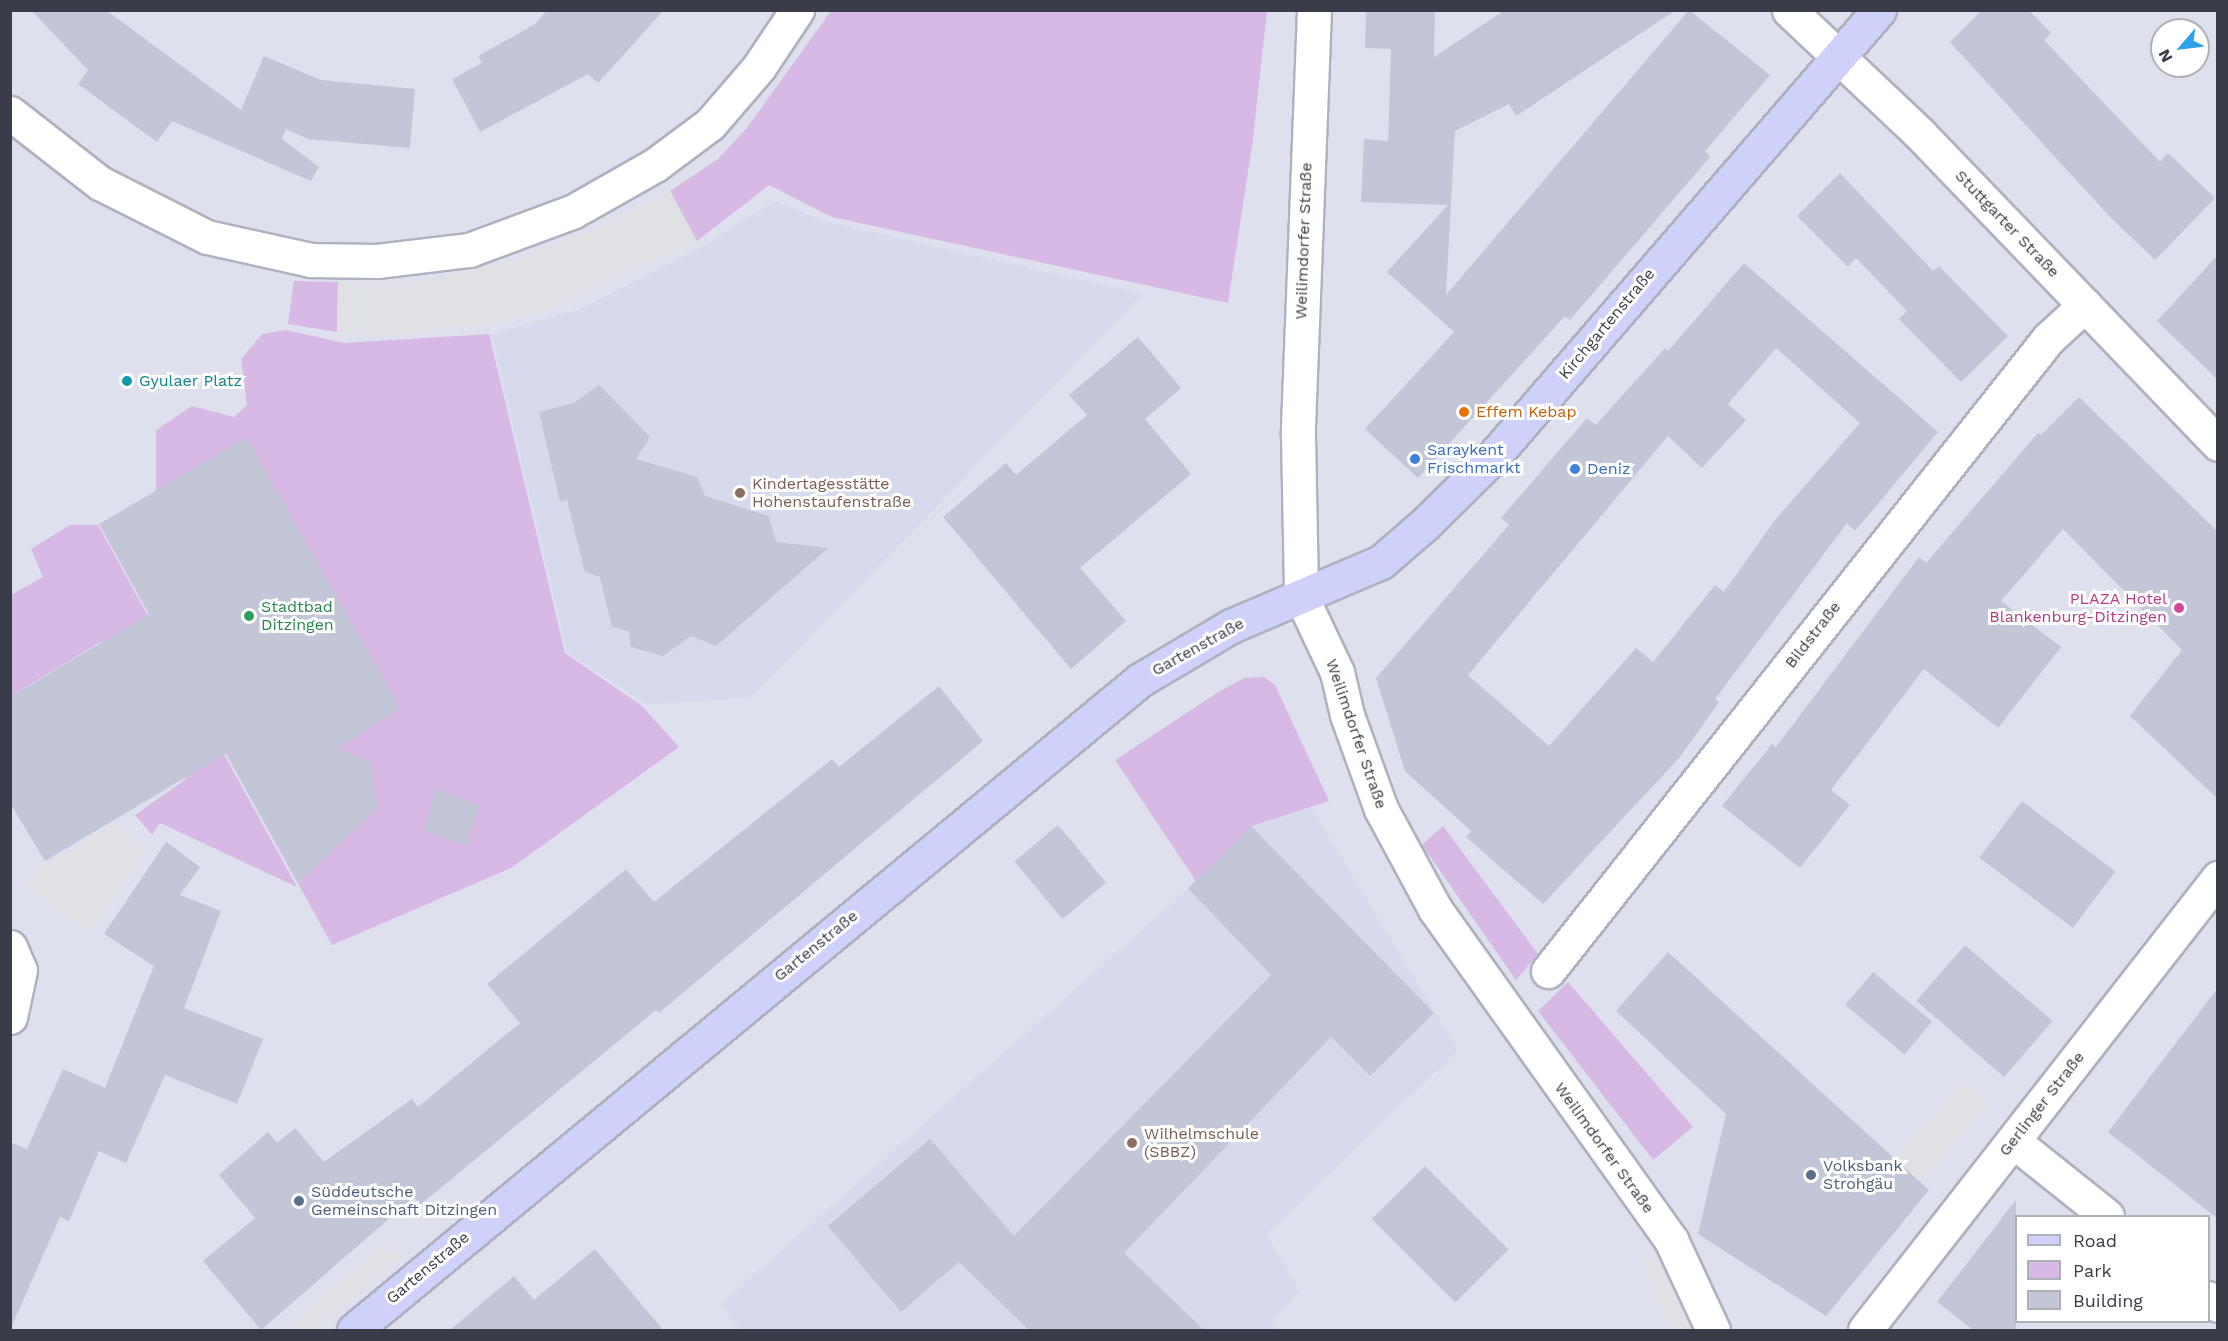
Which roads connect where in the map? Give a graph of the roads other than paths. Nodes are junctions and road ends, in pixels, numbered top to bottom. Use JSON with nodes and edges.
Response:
{"nodes":[{"id":1,"x":797,"y":10,"type":"edge"},
{"id":2,"x":1314,"y":10,"type":"edge"},
{"id":3,"x":1789,"y":10,"type":"edge"},
{"id":4,"x":1879,"y":10,"type":"edge"},
{"id":5,"x":1838,"y":56,"type":"junction"},
{"id":6,"x":10,"y":113,"type":"edge"},
{"id":7,"x":2085,"y":305,"type":"junction"},
{"id":8,"x":2217,"y":444,"type":"edge"},
{"id":9,"x":1301,"y":596,"type":"junction"},
{"id":10,"x":2217,"y":878,"type":"edge"},
{"id":11,"x":10,"y":947,"type":"edge"},
{"id":12,"x":1548,"y":971,"type":"dead end"},
{"id":13,"x":10,"y":1017,"type":"edge"},
{"id":14,"x":2013,"y":1141,"type":"junction"},
{"id":15,"x":2107,"y":1215,"type":"edge"},
{"id":16,"x":354,"y":1330,"type":"edge"},
{"id":17,"x":1713,"y":1330,"type":"edge"},
{"id":18,"x":1865,"y":1330,"type":"edge"}],
"edges":[{"from":1,"to":6,"type":"street"},
{"from":2,"to":9,"type":"street","name":"Weilimdorfer Straße"},
{"from":3,"to":5,"type":"street","name":"Stuttgarter Straße"},
{"from":4,"to":5,"type":"main road","name":"Kirchgartenstraße"},
{"from":5,"to":7,"type":"street","name":"Stuttgarter Straße"},
{"from":5,"to":9,"type":"main road","name":"Kirchgartenstraße"},
{"from":7,"to":8,"type":"street","name":"Stuttgarter Straße"},
{"from":7,"to":12,"type":"street","name":"Bildstraße"},
{"from":9,"to":16,"type":"main road","name":"Gartenstraße"},
{"from":9,"to":17,"type":"street","name":"Weilimdorfer Straße"},
{"from":10,"to":14,"type":"street","name":"Gerlinger Straße"},
{"from":11,"to":13,"type":"street"},
{"from":14,"to":15,"type":"street"},
{"from":14,"to":18,"type":"street","name":"Gerlinger Straße"}]}
